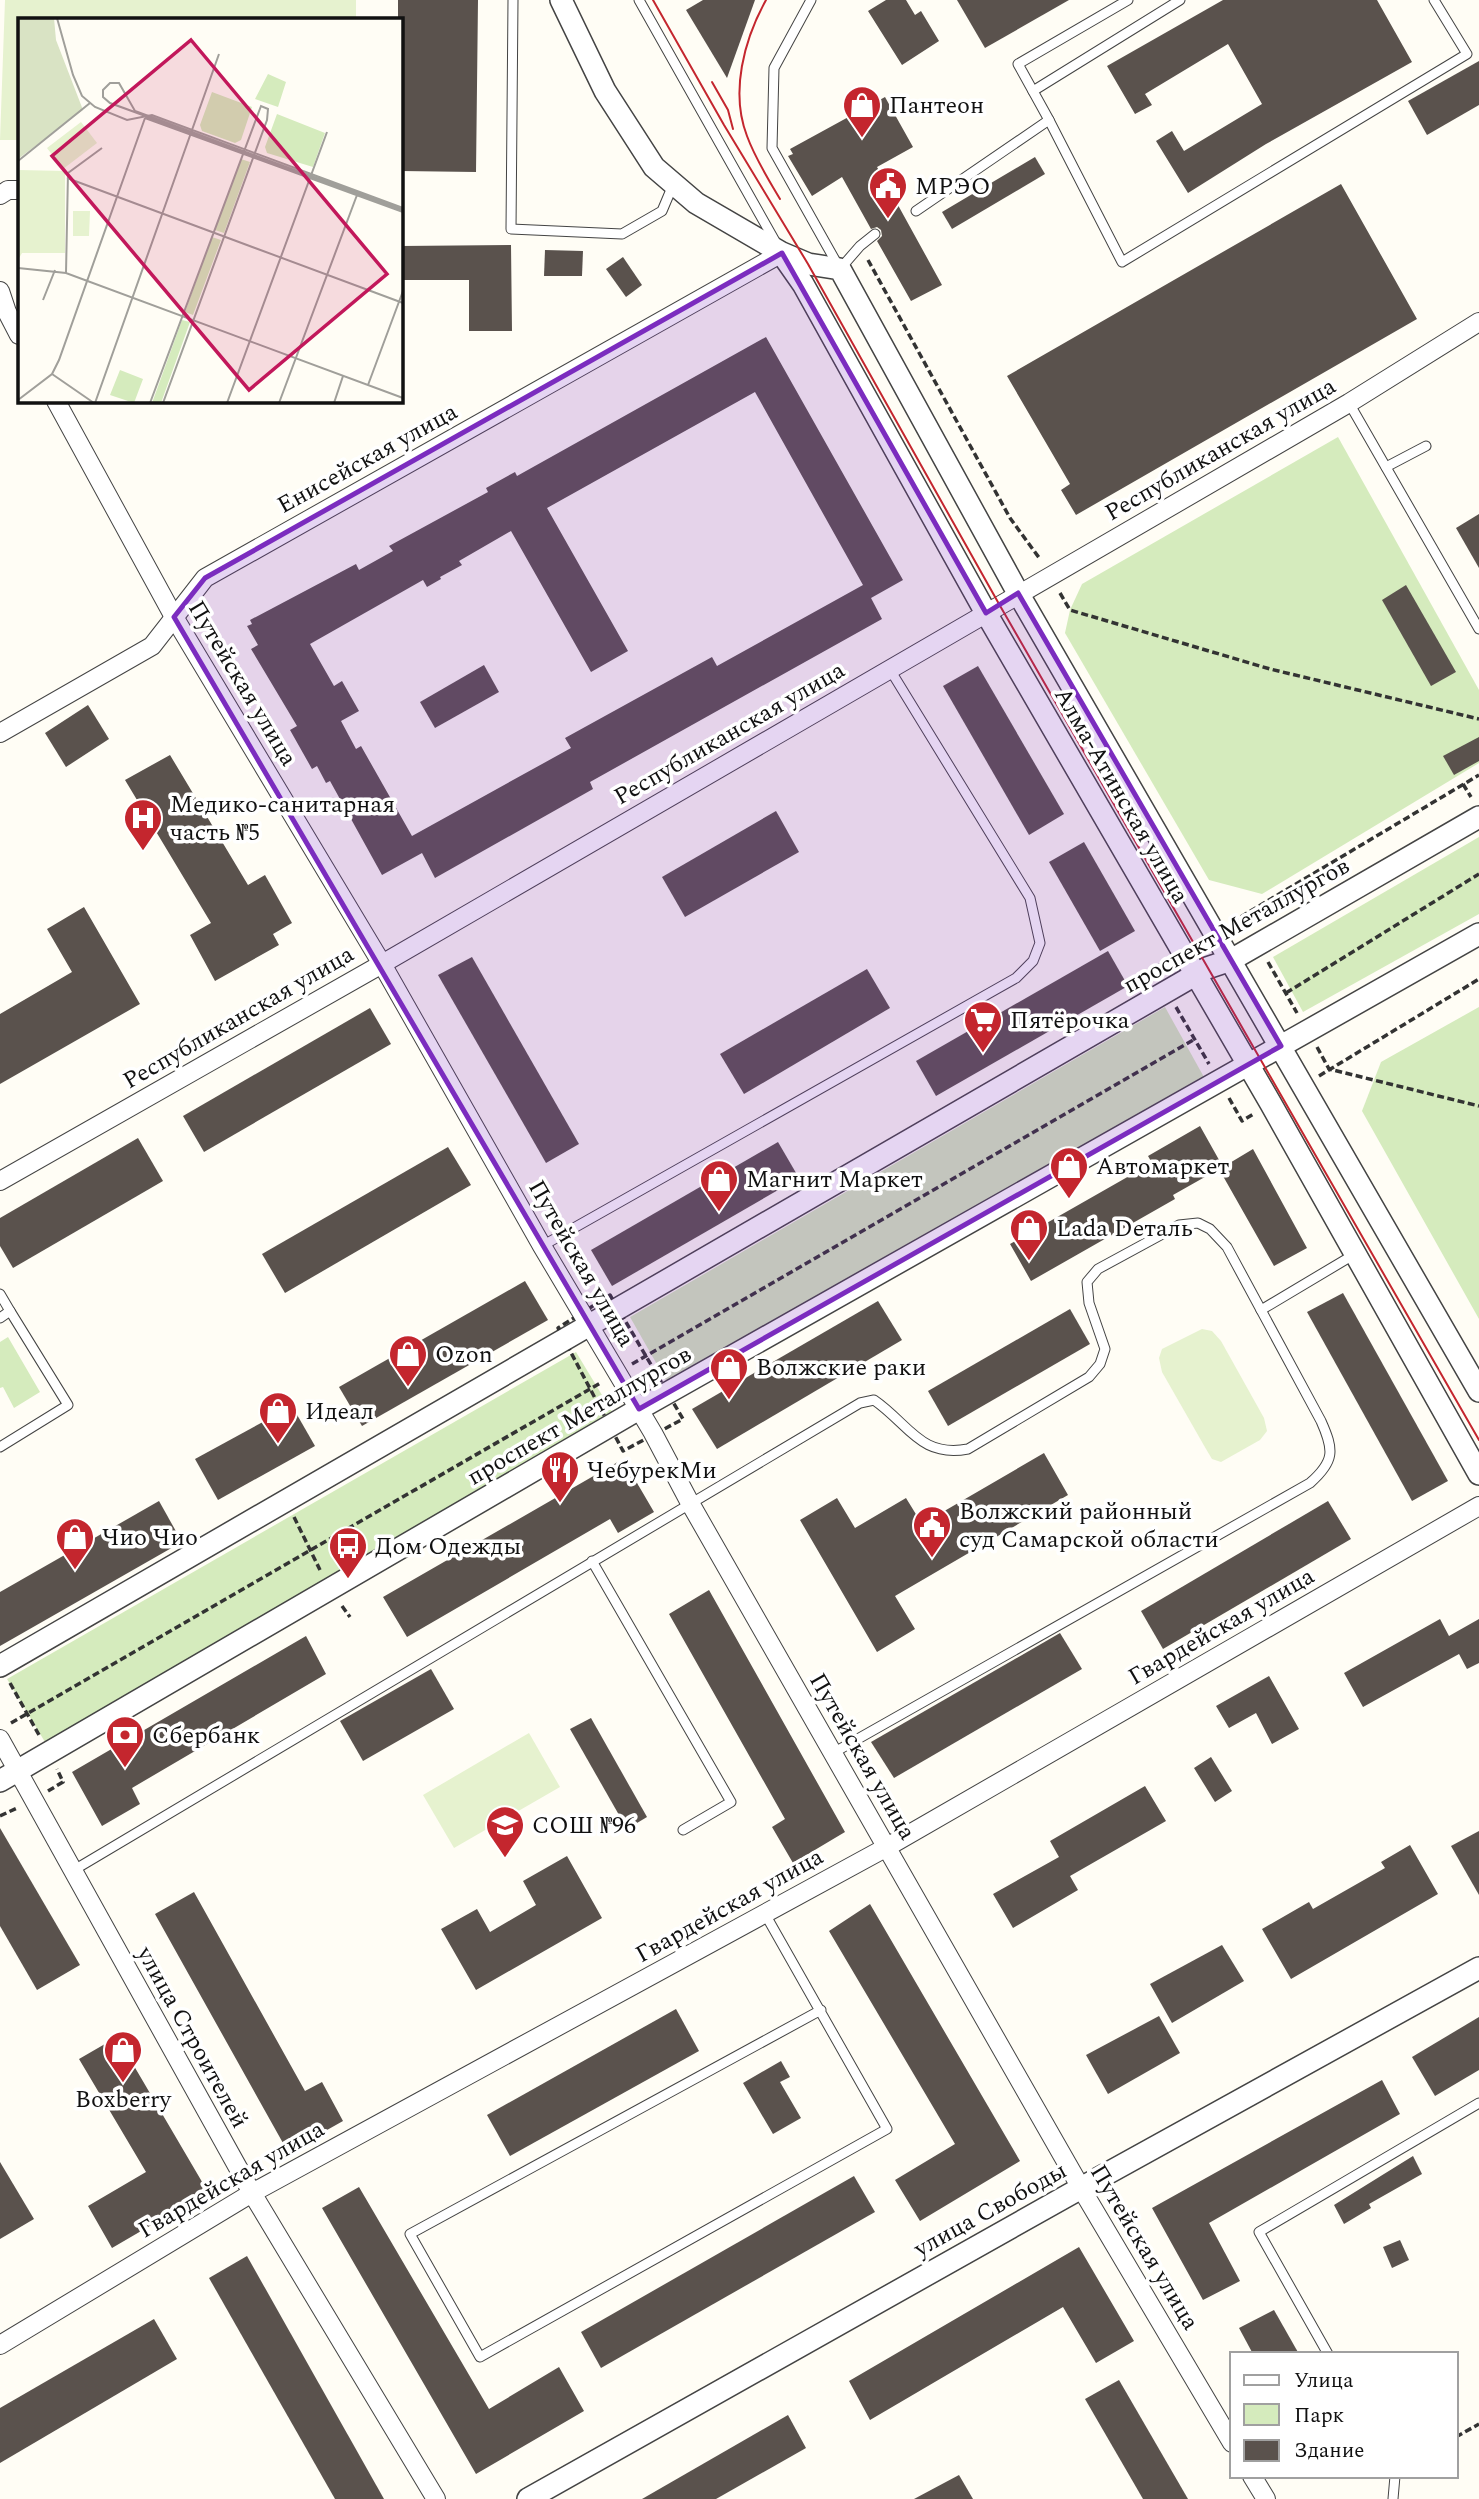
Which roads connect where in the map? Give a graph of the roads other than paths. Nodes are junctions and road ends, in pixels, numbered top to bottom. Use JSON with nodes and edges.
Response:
{"nodes":[{"id":1,"x":513,"y":0,"type":"edge"},
{"id":2,"x":561,"y":0,"type":"edge"},
{"id":3,"x":639,"y":0,"type":"edge"},
{"id":4,"x":811,"y":0,"type":"edge"},
{"id":5,"x":1128,"y":0,"type":"edge"},
{"id":6,"x":1180,"y":0,"type":"edge"},
{"id":7,"x":1434,"y":0,"type":"edge"},
{"id":8,"x":1033,"y":91,"type":"junction"},
{"id":9,"x":1049,"y":120,"type":"junction"},
{"id":10,"x":674,"y":183,"type":"junction"},
{"id":11,"x":18,"y":190,"type":"edge"},
{"id":12,"x":0,"y":195,"type":"edge"},
{"id":13,"x":916,"y":211,"type":"dead end"},
{"id":14,"x":875,"y":234,"type":"dead end"},
{"id":15,"x":782,"y":253,"type":"junction"},
{"id":16,"x":840,"y":269,"type":"junction"},
{"id":17,"x":0,"y":291,"type":"edge"},
{"id":18,"x":1479,"y":323,"type":"edge"},
{"id":19,"x":18,"y":333,"type":"edge"},
{"id":20,"x":57,"y":402,"type":"edge"},
{"id":21,"x":1349,"y":403,"type":"junction"},
{"id":22,"x":1426,"y":446,"type":"dead end"},
{"id":23,"x":1386,"y":467,"type":"junction"},
{"id":24,"x":1018,"y":593,"type":"junction"},
{"id":25,"x":986,"y":613,"type":"junction"},
{"id":26,"x":174,"y":617,"type":"junction"},
{"id":27,"x":1479,"y":629,"type":"edge"},
{"id":28,"x":889,"y":668,"type":"junction"},
{"id":29,"x":0,"y":733,"type":"edge"},
{"id":30,"x":1479,"y":817,"type":"edge"},
{"id":31,"x":1479,"y":934,"type":"edge"},
{"id":32,"x":1231,"y":960,"type":"junction"},
{"id":33,"x":382,"y":964,"type":"junction"},
{"id":34,"x":1195,"y":976,"type":"junction"},
{"id":35,"x":1281,"y":1046,"type":"junction"},
{"id":36,"x":1248,"y":1065,"type":"junction"},
{"id":37,"x":0,"y":1181,"type":"edge"},
{"id":38,"x":542,"y":1246,"type":"junction"},
{"id":39,"x":1355,"y":1254,"type":"junction"},
{"id":40,"x":0,"y":1294,"type":"edge"},
{"id":41,"x":1261,"y":1310,"type":"junction"},
{"id":42,"x":10,"y":1311,"type":"junction"},
{"id":43,"x":0,"y":1318,"type":"edge"},
{"id":44,"x":590,"y":1325,"type":"junction"},
{"id":45,"x":1479,"y":1391,"type":"edge"},
{"id":46,"x":639,"y":1409,"type":"junction"},
{"id":47,"x":0,"y":1447,"type":"edge"},
{"id":48,"x":1479,"y":1474,"type":"edge"},
{"id":49,"x":690,"y":1503,"type":"junction"},
{"id":50,"x":1479,"y":1506,"type":"edge"},
{"id":51,"x":592,"y":1561,"type":"junction"},
{"id":52,"x":0,"y":1666,"type":"edge"},
{"id":53,"x":5,"y":1732,"type":"edge"},
{"id":54,"x":834,"y":1753,"type":"junction"},
{"id":55,"x":9,"y":1776,"type":"edge"},
{"id":56,"x":682,"y":1830,"type":"dead end"},
{"id":57,"x":887,"y":1847,"type":"junction"},
{"id":58,"x":74,"y":1871,"type":"junction"},
{"id":59,"x":765,"y":1914,"type":"junction"},
{"id":60,"x":1479,"y":1968,"type":"edge"},
{"id":61,"x":821,"y":2010,"type":"junction"},
{"id":62,"x":1479,"y":2103,"type":"edge"},
{"id":63,"x":1081,"y":2188,"type":"junction"},
{"id":64,"x":252,"y":2193,"type":"junction"},
{"id":65,"x":0,"y":2345,"type":"edge"},
{"id":66,"x":1327,"y":2352,"type":"edge"},
{"id":67,"x":1230,"y":2440,"type":"edge"},
{"id":68,"x":1253,"y":2478,"type":"edge"},
{"id":69,"x":1395,"y":2478,"type":"edge"},
{"id":70,"x":436,"y":2499,"type":"edge"},
{"id":71,"x":528,"y":2499,"type":"edge"},
{"id":72,"x":1266,"y":2499,"type":"edge"},
{"id":73,"x":1393,"y":2499,"type":"edge"}],
"edges":[{"from":1,"to":10,"type":"lane"},
{"from":2,"to":10,"type":"street","name":"Алма-Атинская улица"},
{"from":3,"to":15,"type":"lane"},
{"from":4,"to":16,"type":"lane"},
{"from":5,"to":8,"type":"lane"},
{"from":6,"to":8,"type":"lane"},
{"from":7,"to":9,"type":"lane"},
{"from":8,"to":9,"type":"lane"},
{"from":9,"to":13,"type":"lane"},
{"from":10,"to":15,"type":"street","name":"Алма-Атинская улица"},
{"from":11,"to":12,"type":"street"},
{"from":14,"to":16,"type":"lane"},
{"from":15,"to":16,"type":"street","name":"Алма-Атинская улица"},
{"from":15,"to":25,"type":"street","name":"Алма-Атинская улица"},
{"from":15,"to":26,"type":"street","name":"Енисейская улица"},
{"from":16,"to":24,"type":"street","name":"Алма-Атинская улица"},
{"from":17,"to":19,"type":"street"},
{"from":18,"to":21,"type":"street","name":"Республиканская улица"},
{"from":20,"to":26,"type":"street","name":"Путейская улица"},
{"from":21,"to":23,"type":"lane"},
{"from":21,"to":24,"type":"street","name":"Республиканская улица"},
{"from":22,"to":23,"type":"lane"},
{"from":23,"to":27,"type":"lane"},
{"from":24,"to":25,"type":"street","name":"Республиканская улица"},
{"from":24,"to":32,"type":"street","name":"Алма-Атинская улица"},
{"from":25,"to":28,"type":"street","name":"Республиканская улица"},
{"from":25,"to":34,"type":"street","name":"Алма-Атинская улица"},
{"from":26,"to":29,"type":"street","name":"Енисейская улица"},
{"from":26,"to":33,"type":"street","name":"Путейская улица"},
{"from":28,"to":33,"type":"street","name":"Республиканская улица"},
{"from":28,"to":38,"type":"lane"},
{"from":30,"to":32,"type":"street","name":"проспект Металлургов"},
{"from":31,"to":35,"type":"street","name":"проспект Металлургов"},
{"from":32,"to":34,"type":"street","name":"проспект Металлургов"},
{"from":32,"to":35,"type":"street","name":"Алма-Атинская улица"},
{"from":33,"to":37,"type":"street","name":"Республиканская улица"},
{"from":33,"to":38,"type":"street","name":"Путейская улица"},
{"from":34,"to":36,"type":"street","name":"Алма-Атинская улица"},
{"from":34,"to":44,"type":"street","name":"проспект Металлургов"},
{"from":35,"to":36,"type":"street","name":"проспект Металлургов"},
{"from":35,"to":45,"type":"street","name":"Алма-Атинская улица"},
{"from":36,"to":39,"type":"street","name":"Алма-Атинская улица"},
{"from":36,"to":46,"type":"street","name":"проспект Металлургов"},
{"from":38,"to":44,"type":"street","name":"Путейская улица"},
{"from":39,"to":41,"type":"lane"},
{"from":39,"to":48,"type":"street","name":"Алма-Атинская улица"},
{"from":40,"to":42,"type":"lane"},
{"from":41,"to":49,"type":"lane"},
{"from":41,"to":54,"type":"lane"},
{"from":42,"to":43,"type":"lane"},
{"from":42,"to":47,"type":"lane"},
{"from":44,"to":46,"type":"street","name":"Путейская улица"},
{"from":44,"to":52,"type":"street","name":"проспект Металлургов"},
{"from":46,"to":49,"type":"street","name":"Путейская улица"},
{"from":46,"to":55,"type":"street","name":"проспект Металлургов"},
{"from":49,"to":51,"type":"lane"},
{"from":49,"to":54,"type":"street","name":"Путейская улица"},
{"from":50,"to":57,"type":"street","name":"Гвардейская улица"},
{"from":51,"to":56,"type":"lane"},
{"from":51,"to":58,"type":"lane"},
{"from":53,"to":55,"type":"street","name":"улица Строителей"},
{"from":54,"to":57,"type":"street","name":"Путейская улица"},
{"from":55,"to":58,"type":"street","name":"улица Строителей"},
{"from":57,"to":59,"type":"street","name":"Гвардейская улица"},
{"from":57,"to":63,"type":"street","name":"Путейская улица"},
{"from":58,"to":64,"type":"street","name":"улица Строителей"},
{"from":59,"to":61,"type":"lane"},
{"from":59,"to":64,"type":"street","name":"Гвардейская улица"},
{"from":60,"to":63,"type":"street","name":"улица Свободы"},
{"from":61,"to":61,"type":"lane"},
{"from":62,"to":66,"type":"lane"},
{"from":63,"to":67,"type":"street","name":"Путейская улица"},
{"from":63,"to":71,"type":"street","name":"улица Свободы"},
{"from":64,"to":65,"type":"street","name":"Гвардейская улица"},
{"from":64,"to":70,"type":"street","name":"улица Строителей"},
{"from":68,"to":72,"type":"street"},
{"from":69,"to":73,"type":"lane"}]}
